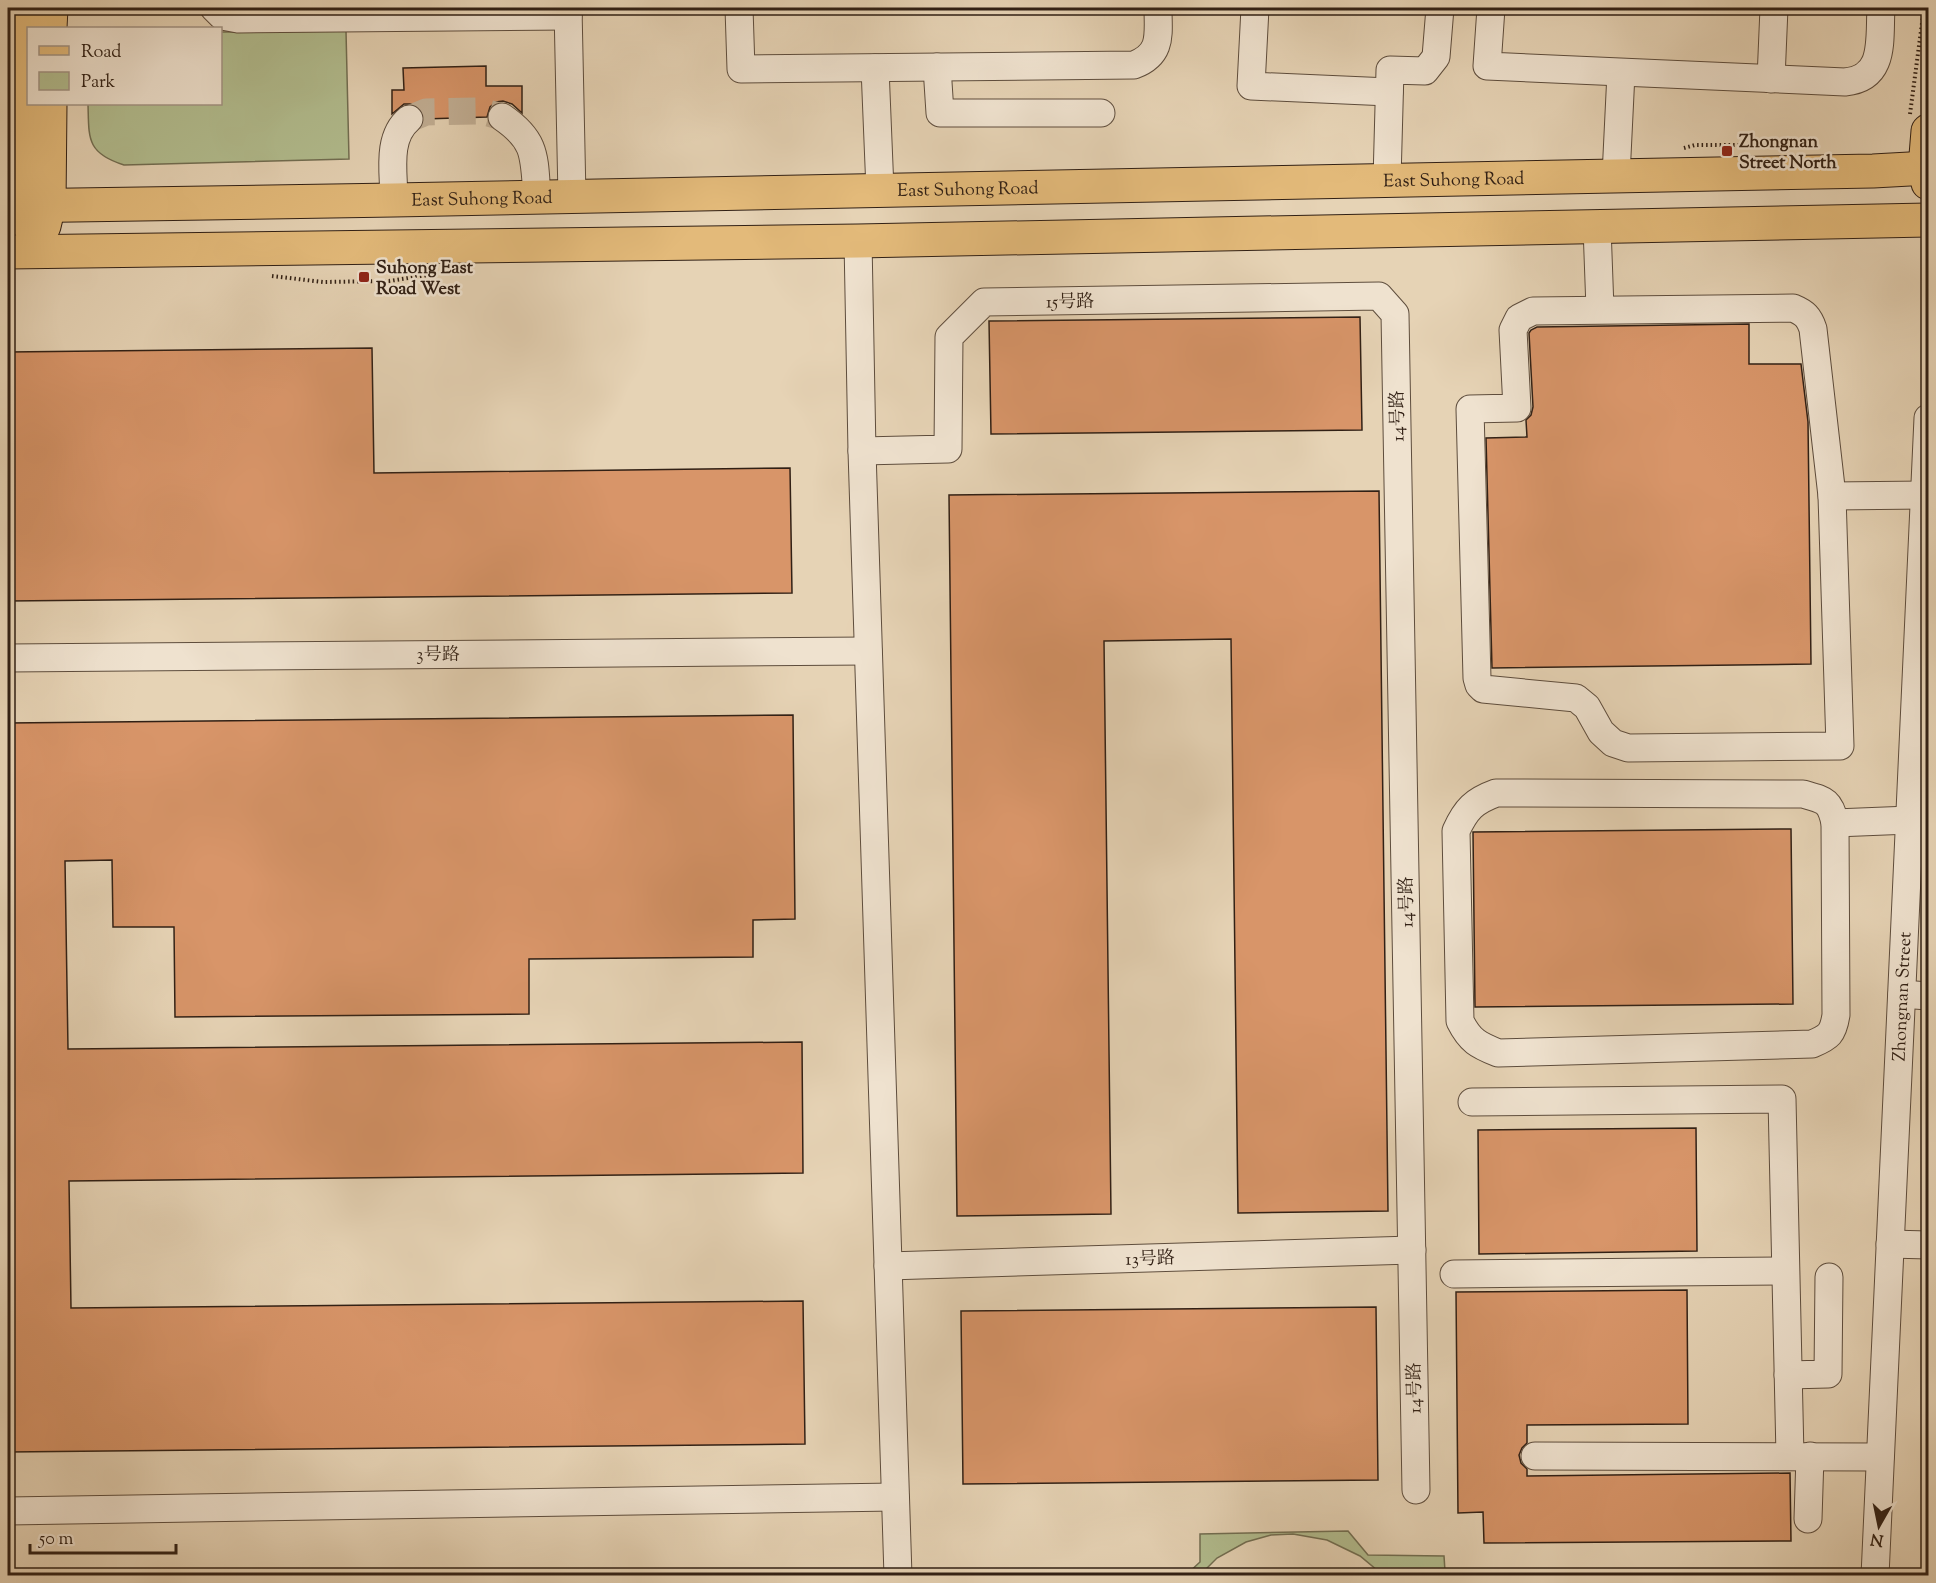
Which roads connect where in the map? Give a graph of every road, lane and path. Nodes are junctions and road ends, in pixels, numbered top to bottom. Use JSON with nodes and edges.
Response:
{"nodes":[{"id":1,"x":24,"y":8,"type":"edge"},
{"id":2,"x":51,"y":8,"type":"edge"},
{"id":3,"x":214,"y":8,"type":"edge"},
{"id":4,"x":739,"y":8,"type":"edge"},
{"id":5,"x":1158,"y":8,"type":"edge"},
{"id":6,"x":1255,"y":8,"type":"edge"},
{"id":7,"x":1440,"y":8,"type":"edge"},
{"id":8,"x":1491,"y":8,"type":"edge"},
{"id":9,"x":1774,"y":8,"type":"edge"},
{"id":10,"x":1881,"y":8,"type":"edge"},
{"id":11,"x":568,"y":12,"type":"edge"},
{"id":12,"x":51,"y":27,"type":"edge"},
{"id":13,"x":937,"y":67,"type":"junction"},
{"id":14,"x":875,"y":68,"type":"junction"},
{"id":15,"x":1621,"y":73,"type":"junction"},
{"id":16,"x":1771,"y":79,"type":"junction"},
{"id":17,"x":1389,"y":92,"type":"junction"},
{"id":18,"x":50,"y":105,"type":"edge"},
{"id":19,"x":1101,"y":113,"type":"dead end"},
{"id":20,"x":502,"y":117,"type":"tunnel mouth"},
{"id":21,"x":409,"y":119,"type":"tunnel mouth"},
{"id":22,"x":1929,"y":131,"type":"edge"},
{"id":23,"x":1927,"y":173,"type":"edge"},
{"id":24,"x":1616,"y":176,"type":"junction"},
{"id":25,"x":1387,"y":180,"type":"junction"},
{"id":26,"x":880,"y":190,"type":"junction"},
{"id":27,"x":572,"y":196,"type":"junction"},
{"id":28,"x":537,"y":197,"type":"junction"},
{"id":29,"x":394,"y":200,"type":"junction"},
{"id":30,"x":27,"y":205,"type":"edge"},
{"id":31,"x":1929,"y":220,"type":"edge"},
{"id":32,"x":1597,"y":227,"type":"junction"},
{"id":33,"x":858,"y":241,"type":"junction"},
{"id":34,"x":23,"y":252,"type":"edge"},
{"id":35,"x":1600,"y":309,"type":"junction"},
{"id":36,"x":1395,"y":314,"type":"joint"},
{"id":37,"x":1929,"y":418,"type":"edge"},
{"id":38,"x":862,"y":451,"type":"junction"},
{"id":39,"x":1925,"y":495,"type":"junction"},
{"id":40,"x":1832,"y":496,"type":"junction"},
{"id":41,"x":1925,"y":557,"type":"edge"},
{"id":42,"x":868,"y":651,"type":"junction"},
{"id":43,"x":8,"y":658,"type":"edge"},
{"id":44,"x":1910,"y":820,"type":"junction"},
{"id":45,"x":1835,"y":823,"type":"junction"},
{"id":46,"x":1902,"y":994,"type":"junction"},
{"id":47,"x":1929,"y":996,"type":"edge"},
{"id":48,"x":1472,"y":1102,"type":"dead end"},
{"id":49,"x":1890,"y":1244,"type":"junction"},
{"id":50,"x":1929,"y":1245,"type":"edge"},
{"id":51,"x":1412,"y":1250,"type":"junction"},
{"id":52,"x":888,"y":1266,"type":"junction"},
{"id":53,"x":1785,"y":1271,"type":"junction"},
{"id":54,"x":1454,"y":1274,"type":"dead end"},
{"id":55,"x":1829,"y":1276,"type":"dead end"},
{"id":56,"x":1788,"y":1376,"type":"junction"},
{"id":57,"x":1534,"y":1456,"type":"dead end"},
{"id":58,"x":1800,"y":1456,"type":"junction"},
{"id":59,"x":1880,"y":1457,"type":"junction"},
{"id":60,"x":1416,"y":1490,"type":"dead end"},
{"id":61,"x":896,"y":1497,"type":"junction"},
{"id":62,"x":8,"y":1511,"type":"edge"},
{"id":63,"x":1808,"y":1519,"type":"dead end"},
{"id":64,"x":898,"y":1575,"type":"edge"},
{"id":65,"x":1875,"y":1575,"type":"edge"}],
"edges":[{"from":1,"to":30,"type":"main road"},
{"from":2,"to":12,"type":"main road"},
{"from":3,"to":11,"type":"street"},
{"from":4,"to":14,"type":"street"},
{"from":5,"to":13,"type":"street"},
{"from":6,"to":17,"type":"street"},
{"from":7,"to":17,"type":"street"},
{"from":8,"to":15,"type":"street"},
{"from":9,"to":16,"type":"street"},
{"from":10,"to":16,"type":"street"},
{"from":11,"to":27,"type":"street"},
{"from":13,"to":14,"type":"street"},
{"from":13,"to":19,"type":"street"},
{"from":14,"to":26,"type":"street"},
{"from":15,"to":16,"type":"street"},
{"from":15,"to":24,"type":"street"},
{"from":17,"to":25,"type":"street"},
{"from":18,"to":30,"type":"main road"},
{"from":20,"to":28,"type":"street"},
{"from":21,"to":29,"type":"street"},
{"from":22,"to":23,"type":"main road"},
{"from":23,"to":24,"type":"main road","name":"East Suhong Road"},
{"from":24,"to":25,"type":"main road","name":"East Suhong Road"},
{"from":25,"to":26,"type":"main road","name":"East Suhong Road"},
{"from":26,"to":27,"type":"main road","name":"East Suhong Road"},
{"from":27,"to":28,"type":"main road","name":"East Suhong Road"},
{"from":28,"to":29,"type":"main road","name":"East Suhong Road"},
{"from":29,"to":30,"type":"main road","name":"East Suhong Road"},
{"from":30,"to":34,"type":"main road"},
{"from":31,"to":32,"type":"main road"},
{"from":32,"to":33,"type":"main road"},
{"from":32,"to":35,"type":"street"},
{"from":33,"to":34,"type":"main road"},
{"from":33,"to":38,"type":"street"},
{"from":35,"to":40,"type":"street"},
{"from":35,"to":40,"type":"street"},
{"from":36,"to":38,"type":"street","name":"15号路"},
{"from":36,"to":51,"type":"street","name":"14号路"},
{"from":37,"to":39,"type":"street","name":"Zhongnan Street"},
{"from":38,"to":42,"type":"street"},
{"from":39,"to":40,"type":"street"},
{"from":39,"to":41,"type":"street","name":"Zhongnan Street"},
{"from":41,"to":44,"type":"street","name":"Zhongnan Street"},
{"from":42,"to":43,"type":"street","name":"3号路"},
{"from":42,"to":52,"type":"street"},
{"from":44,"to":45,"type":"street"},
{"from":44,"to":46,"type":"street","name":"Zhongnan Street"},
{"from":45,"to":45,"type":"street"},
{"from":46,"to":47,"type":"street"},
{"from":46,"to":49,"type":"street","name":"Zhongnan Street"},
{"from":48,"to":53,"type":"street"},
{"from":49,"to":50,"type":"street"},
{"from":49,"to":59,"type":"street","name":"Zhongnan Street"},
{"from":51,"to":52,"type":"street","name":"13号路"},
{"from":51,"to":60,"type":"street","name":"14号路"},
{"from":52,"to":61,"type":"street"},
{"from":53,"to":54,"type":"street"},
{"from":53,"to":56,"type":"street"},
{"from":55,"to":56,"type":"street"},
{"from":56,"to":58,"type":"street"},
{"from":57,"to":58,"type":"street"},
{"from":58,"to":59,"type":"street"},
{"from":58,"to":63,"type":"street"},
{"from":59,"to":65,"type":"street","name":"Zhongnan Street"},
{"from":61,"to":62,"type":"street"},
{"from":61,"to":64,"type":"street"}]}
